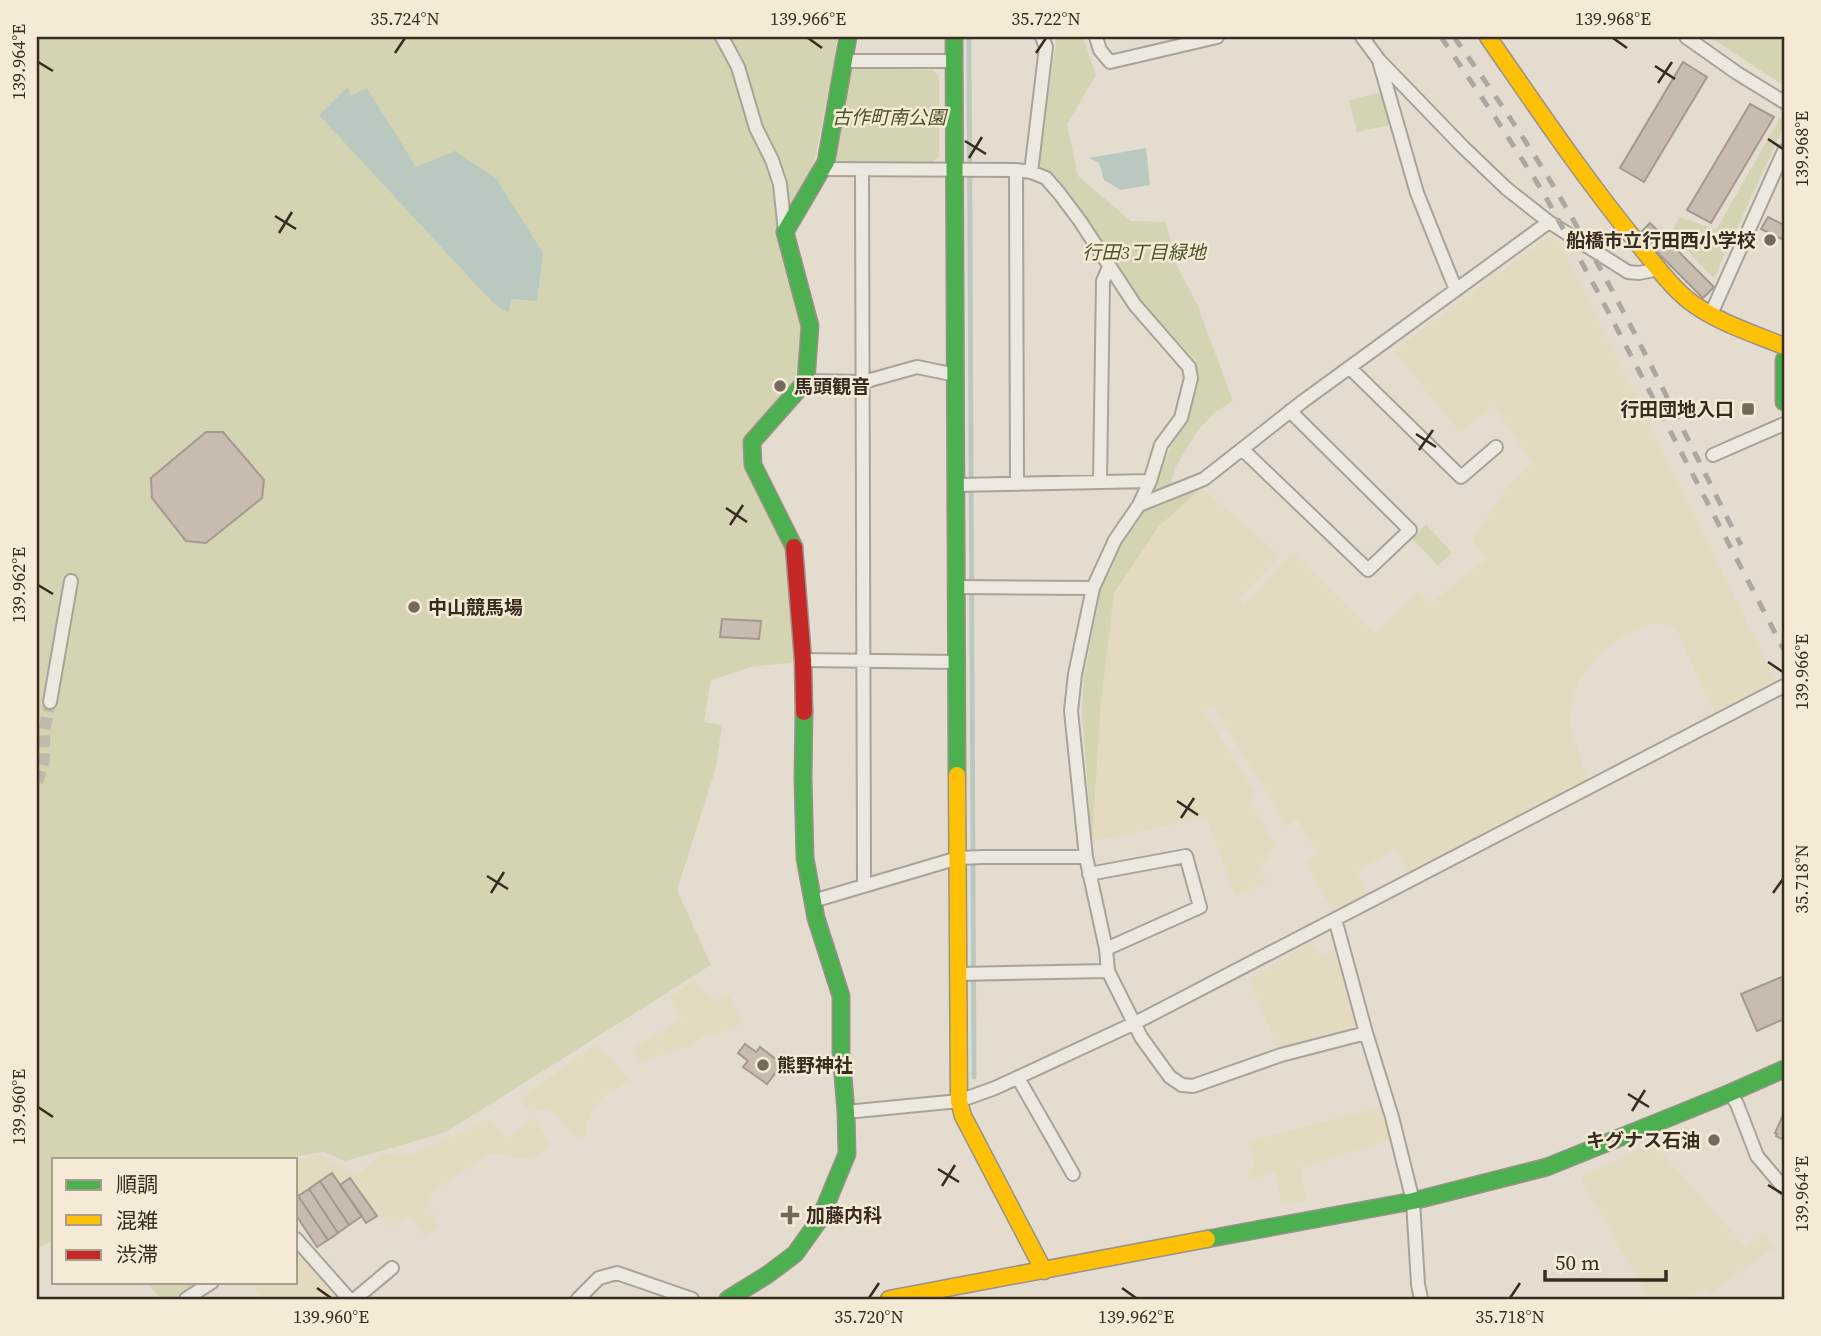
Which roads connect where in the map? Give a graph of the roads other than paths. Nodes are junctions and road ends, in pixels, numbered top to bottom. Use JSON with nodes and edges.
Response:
{"nodes":[{"id":1,"x":722,"y":37,"type":"edge"},
{"id":2,"x":848,"y":37,"type":"edge"},
{"id":3,"x":954,"y":37,"type":"edge"},
{"id":4,"x":1042,"y":37,"type":"edge"},
{"id":5,"x":1096,"y":37,"type":"edge"},
{"id":6,"x":1217,"y":37,"type":"edge"},
{"id":7,"x":1362,"y":37,"type":"edge"},
{"id":8,"x":1488,"y":37,"type":"edge"},
{"id":9,"x":1686,"y":37,"type":"edge"},
{"id":10,"x":1379,"y":60,"type":"junction"},
{"id":11,"x":845,"y":61,"type":"junction"},
{"id":12,"x":954,"y":61,"type":"junction"},
{"id":13,"x":1784,"y":102,"type":"edge"},
{"id":14,"x":1784,"y":151,"type":"edge"},
{"id":15,"x":822,"y":169,"type":"junction"},
{"id":16,"x":862,"y":170,"type":"junction"},
{"id":17,"x":955,"y":170,"type":"junction"},
{"id":18,"x":1016,"y":170,"type":"junction"},
{"id":19,"x":1031,"y":172,"type":"junction"},
{"id":20,"x":1549,"y":222,"type":"junction"},
{"id":21,"x":785,"y":232,"type":"junction"},
{"id":22,"x":1109,"y":268,"type":"junction"},
{"id":23,"x":1659,"y":269,"type":"junction"},
{"id":24,"x":1456,"y":290,"type":"junction"},
{"id":25,"x":1711,"y":314,"type":"junction"},
{"id":26,"x":1784,"y":345,"type":"edge"},
{"id":27,"x":1784,"y":360,"type":"edge"},
{"id":28,"x":1350,"y":368,"type":"junction"},
{"id":29,"x":956,"y":374,"type":"junction"},
{"id":30,"x":806,"y":381,"type":"junction"},
{"id":31,"x":863,"y":382,"type":"junction"},
{"id":32,"x":1784,"y":402,"type":"edge"},
{"id":33,"x":1290,"y":411,"type":"junction"},
{"id":34,"x":1784,"y":424,"type":"edge"},
{"id":35,"x":1496,"y":447,"type":"dead end"},
{"id":36,"x":1242,"y":449,"type":"junction"},
{"id":37,"x":1713,"y":455,"type":"dead end"},
{"id":38,"x":1150,"y":481,"type":"junction"},
{"id":39,"x":1100,"y":482,"type":"junction"},
{"id":40,"x":1017,"y":484,"type":"junction"},
{"id":41,"x":957,"y":485,"type":"junction"},
{"id":42,"x":1139,"y":505,"type":"junction"},
{"id":43,"x":71,"y":581,"type":"dead end"},
{"id":44,"x":957,"y":587,"type":"junction"},
{"id":45,"x":1093,"y":588,"type":"junction"},
{"id":46,"x":803,"y":660,"type":"junction"},
{"id":47,"x":863,"y":661,"type":"junction"},
{"id":48,"x":957,"y":663,"type":"junction"},
{"id":49,"x":1784,"y":686,"type":"edge"},
{"id":50,"x":50,"y":702,"type":"tunnel mouth"},
{"id":51,"x":1086,"y":857,"type":"junction"},
{"id":52,"x":958,"y":858,"type":"junction"},
{"id":53,"x":1090,"y":874,"type":"junction"},
{"id":54,"x":864,"y":885,"type":"junction"},
{"id":55,"x":813,"y":901,"type":"junction"},
{"id":56,"x":1335,"y":919,"type":"junction"},
{"id":57,"x":1106,"y":950,"type":"junction"},
{"id":58,"x":1108,"y":971,"type":"junction"},
{"id":59,"x":958,"y":974,"type":"junction"},
{"id":60,"x":1135,"y":1023,"type":"junction"},
{"id":61,"x":1366,"y":1033,"type":"junction"},
{"id":62,"x":1784,"y":1069,"type":"edge"},
{"id":63,"x":1018,"y":1078,"type":"junction"},
{"id":64,"x":1730,"y":1093,"type":"junction"},
{"id":65,"x":959,"y":1101,"type":"junction"},
{"id":66,"x":846,"y":1112,"type":"junction"},
{"id":67,"x":1073,"y":1174,"type":"dead end"},
{"id":68,"x":1784,"y":1188,"type":"edge"},
{"id":69,"x":1413,"y":1201,"type":"junction"},
{"id":70,"x":298,"y":1241,"type":"edge"},
{"id":71,"x":393,"y":1268,"type":"dead end"},
{"id":72,"x":1044,"y":1271,"type":"junction"},
{"id":73,"x":209,"y":1284,"type":"edge"},
{"id":74,"x":186,"y":1299,"type":"edge"},
{"id":75,"x":349,"y":1299,"type":"edge"},
{"id":76,"x":355,"y":1299,"type":"edge"},
{"id":77,"x":578,"y":1299,"type":"edge"},
{"id":78,"x":692,"y":1299,"type":"edge"},
{"id":79,"x":728,"y":1299,"type":"edge"},
{"id":80,"x":889,"y":1299,"type":"edge"},
{"id":81,"x":1421,"y":1299,"type":"edge"}],
"edges":[{"from":1,"to":21,"type":"street"},
{"from":2,"to":11,"type":"street"},
{"from":3,"to":12,"type":"street"},
{"from":4,"to":19,"type":"street"},
{"from":5,"to":6,"type":"street"},
{"from":7,"to":10,"type":"street"},
{"from":8,"to":23,"type":"street"},
{"from":9,"to":13,"type":"street"},
{"from":10,"to":20,"type":"street"},
{"from":10,"to":24,"type":"street"},
{"from":11,"to":12,"type":"street"},
{"from":11,"to":15,"type":"street"},
{"from":12,"to":17,"type":"street"},
{"from":14,"to":25,"type":"street"},
{"from":15,"to":16,"type":"street"},
{"from":15,"to":21,"type":"street"},
{"from":16,"to":17,"type":"street"},
{"from":16,"to":31,"type":"street"},
{"from":17,"to":18,"type":"street"},
{"from":17,"to":29,"type":"street"},
{"from":18,"to":19,"type":"street"},
{"from":18,"to":40,"type":"street"},
{"from":19,"to":22,"type":"street"},
{"from":20,"to":23,"type":"street"},
{"from":20,"to":24,"type":"street"},
{"from":21,"to":30,"type":"street"},
{"from":22,"to":38,"type":"street"},
{"from":22,"to":39,"type":"street"},
{"from":23,"to":25,"type":"street"},
{"from":24,"to":28,"type":"street"},
{"from":25,"to":26,"type":"street"},
{"from":27,"to":32,"type":"street"},
{"from":28,"to":33,"type":"street"},
{"from":28,"to":35,"type":"street"},
{"from":29,"to":31,"type":"street"},
{"from":29,"to":41,"type":"street"},
{"from":30,"to":31,"type":"street"},
{"from":30,"to":46,"type":"street"},
{"from":31,"to":47,"type":"street"},
{"from":33,"to":36,"type":"street"},
{"from":33,"to":36,"type":"street"},
{"from":34,"to":37,"type":"street"},
{"from":36,"to":42,"type":"street"},
{"from":38,"to":39,"type":"street"},
{"from":38,"to":42,"type":"street"},
{"from":39,"to":40,"type":"street"},
{"from":40,"to":41,"type":"street"},
{"from":41,"to":44,"type":"street"},
{"from":42,"to":45,"type":"street"},
{"from":43,"to":50,"type":"street"},
{"from":44,"to":45,"type":"street"},
{"from":44,"to":48,"type":"street"},
{"from":45,"to":51,"type":"street"},
{"from":46,"to":47,"type":"street"},
{"from":46,"to":55,"type":"street"},
{"from":47,"to":48,"type":"street"},
{"from":47,"to":54,"type":"street"},
{"from":48,"to":52,"type":"street"},
{"from":49,"to":56,"type":"street"},
{"from":51,"to":52,"type":"street"},
{"from":51,"to":53,"type":"street"},
{"from":52,"to":54,"type":"street"},
{"from":52,"to":59,"type":"street"},
{"from":53,"to":57,"type":"street"},
{"from":53,"to":57,"type":"street"},
{"from":54,"to":55,"type":"street"},
{"from":55,"to":66,"type":"street"},
{"from":56,"to":60,"type":"street"},
{"from":56,"to":61,"type":"street"},
{"from":57,"to":58,"type":"street"},
{"from":58,"to":59,"type":"street"},
{"from":58,"to":60,"type":"street"},
{"from":59,"to":65,"type":"street"},
{"from":60,"to":61,"type":"street"},
{"from":60,"to":63,"type":"street"},
{"from":61,"to":69,"type":"street"},
{"from":62,"to":64,"type":"street"},
{"from":63,"to":65,"type":"street"},
{"from":63,"to":67,"type":"street"},
{"from":64,"to":68,"type":"street"},
{"from":64,"to":69,"type":"street"},
{"from":65,"to":66,"type":"street"},
{"from":65,"to":72,"type":"street"},
{"from":66,"to":79,"type":"street"},
{"from":69,"to":72,"type":"street"},
{"from":69,"to":81,"type":"street"},
{"from":70,"to":75,"type":"street"},
{"from":71,"to":76,"type":"street"},
{"from":72,"to":80,"type":"street"},
{"from":73,"to":74,"type":"street"},
{"from":77,"to":78,"type":"street"}]}
